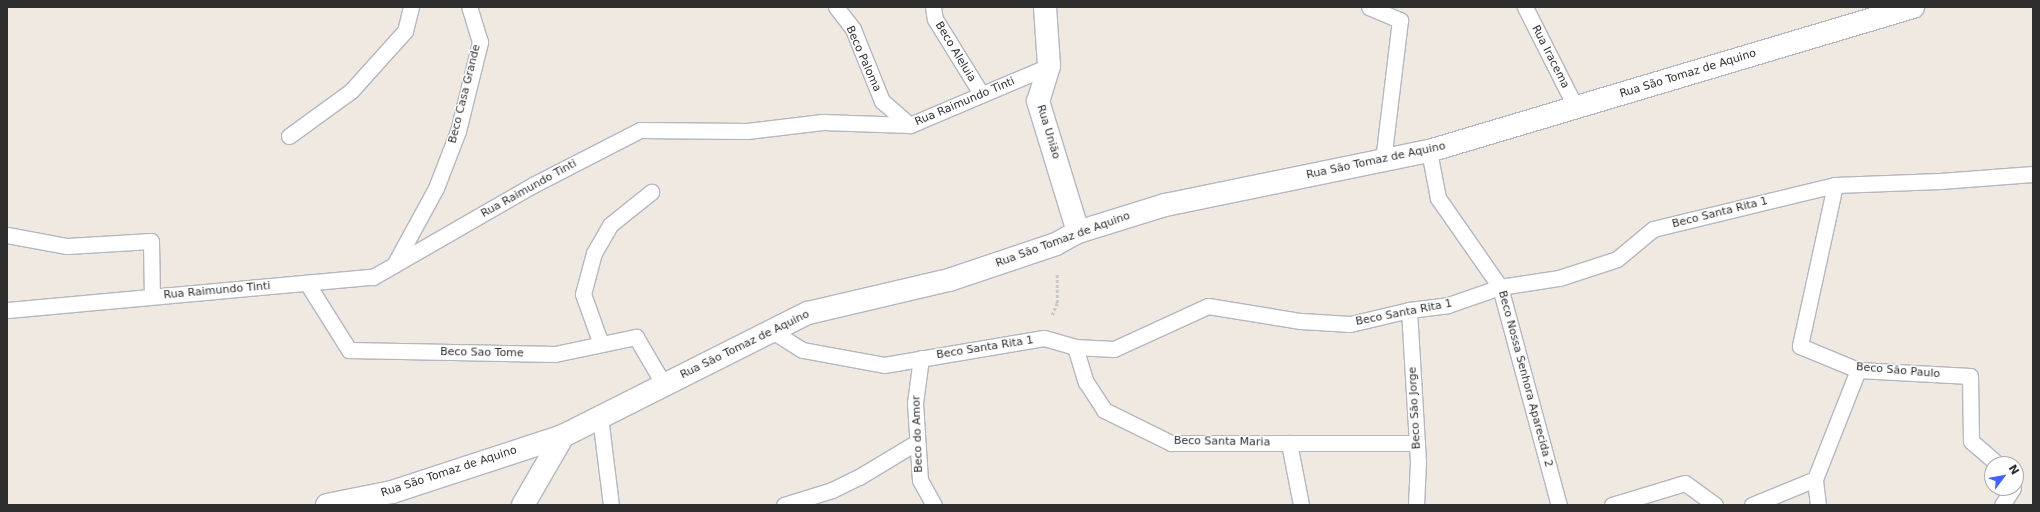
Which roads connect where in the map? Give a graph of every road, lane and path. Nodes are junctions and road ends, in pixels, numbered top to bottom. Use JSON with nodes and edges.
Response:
{"nodes":[{"id":1,"x":412,"y":7,"type":"edge"},
{"id":2,"x":468,"y":7,"type":"edge"},
{"id":3,"x":836,"y":7,"type":"edge"},
{"id":4,"x":933,"y":7,"type":"edge"},
{"id":5,"x":1045,"y":7,"type":"edge"},
{"id":6,"x":1369,"y":7,"type":"edge"},
{"id":7,"x":1525,"y":7,"type":"edge"},
{"id":8,"x":1913,"y":7,"type":"edge"},
{"id":9,"x":1049,"y":66,"type":"junction"},
{"id":10,"x":982,"y":95,"type":"junction"},
{"id":11,"x":1576,"y":108,"type":"junction"},
{"id":12,"x":910,"y":125,"type":"junction"},
{"id":13,"x":289,"y":136,"type":"dead end"},
{"id":14,"x":1429,"y":151,"type":"junction"},
{"id":15,"x":1383,"y":160,"type":"junction"},
{"id":16,"x":2033,"y":174,"type":"edge"},
{"id":17,"x":1835,"y":185,"type":"junction"},
{"id":18,"x":651,"y":192,"type":"dead end"},
{"id":19,"x":1078,"y":232,"type":"junction"},
{"id":20,"x":7,"y":235,"type":"edge"},
{"id":21,"x":1056,"y":244,"type":"junction"},
{"id":22,"x":394,"y":265,"type":"junction"},
{"id":23,"x":307,"y":283,"type":"junction"},
{"id":24,"x":1500,"y":287,"type":"junction"},
{"id":25,"x":152,"y":296,"type":"junction"},
{"id":26,"x":7,"y":310,"type":"edge"},
{"id":27,"x":1409,"y":310,"type":"junction"},
{"id":28,"x":772,"y":331,"type":"junction"},
{"id":29,"x":1044,"y":338,"type":"junction"},
{"id":30,"x":601,"y":344,"type":"junction"},
{"id":31,"x":1075,"y":347,"type":"junction"},
{"id":32,"x":921,"y":358,"type":"junction"},
{"id":33,"x":1858,"y":370,"type":"junction"},
{"id":34,"x":664,"y":385,"type":"junction"},
{"id":35,"x":600,"y":417,"type":"junction"},
{"id":36,"x":563,"y":436,"type":"junction"},
{"id":37,"x":917,"y":442,"type":"junction"},
{"id":38,"x":1289,"y":443,"type":"junction"},
{"id":39,"x":1417,"y":443,"type":"junction"},
{"id":40,"x":1988,"y":456,"type":"edge"},
{"id":41,"x":1815,"y":478,"type":"junction"},
{"id":42,"x":392,"y":492,"type":"junction"},
{"id":43,"x":2008,"y":496,"type":"edge"},
{"id":44,"x":327,"y":505,"type":"edge"},
{"id":45,"x":363,"y":505,"type":"edge"},
{"id":46,"x":523,"y":505,"type":"edge"},
{"id":47,"x":611,"y":505,"type":"edge"},
{"id":48,"x":784,"y":505,"type":"edge"},
{"id":49,"x":934,"y":505,"type":"edge"},
{"id":50,"x":1301,"y":505,"type":"edge"},
{"id":51,"x":1416,"y":505,"type":"edge"},
{"id":52,"x":1559,"y":505,"type":"edge"},
{"id":53,"x":1612,"y":505,"type":"edge"},
{"id":54,"x":1715,"y":505,"type":"edge"},
{"id":55,"x":1752,"y":505,"type":"edge"},
{"id":56,"x":1818,"y":505,"type":"edge"},
{"id":57,"x":2002,"y":505,"type":"edge"}],
"edges":[{"from":1,"to":13,"type":"lane"},
{"from":2,"to":22,"type":"lane","name":"Beco Casa Grande"},
{"from":3,"to":12,"type":"lane","name":"Beco Paloma"},
{"from":4,"to":10,"type":"lane","name":"Beco Aleluia"},
{"from":5,"to":9,"type":"street","name":"Rua União"},
{"from":6,"to":15,"type":"lane"},
{"from":7,"to":11,"type":"lane","name":"Rua Iracema"},
{"from":8,"to":11,"type":"street","name":"Rua São Tomaz de Aquino"},
{"from":9,"to":10,"type":"lane","name":"Rua Raimundo Tinti"},
{"from":9,"to":19,"type":"street","name":"Rua União"},
{"from":10,"to":12,"type":"lane","name":"Rua Raimundo Tinti"},
{"from":11,"to":14,"type":"street","name":"Rua São Tomaz de Aquino"},
{"from":12,"to":22,"type":"lane","name":"Rua Raimundo Tinti"},
{"from":14,"to":15,"type":"street","name":"Rua São Tomaz de Aquino"},
{"from":14,"to":24,"type":"lane","name":"Beco Nossa Senhora Aparecida 2"},
{"from":15,"to":19,"type":"street","name":"Rua São Tomaz de Aquino"},
{"from":16,"to":17,"type":"lane","name":"Beco Santa Rita 1"},
{"from":17,"to":24,"type":"lane","name":"Beco Santa Rita 1"},
{"from":17,"to":33,"type":"lane","name":"Beco São Paulo"},
{"from":18,"to":30,"type":"lane"},
{"from":19,"to":21,"type":"street","name":"Rua São Tomaz de Aquino"},
{"from":20,"to":25,"type":"lane"},
{"from":21,"to":28,"type":"street","name":"Rua São Tomaz de Aquino"},
{"from":21,"to":29,"type":"path"},
{"from":22,"to":23,"type":"lane","name":"Rua Raimundo Tinti"},
{"from":23,"to":25,"type":"lane","name":"Rua Raimundo Tinti"},
{"from":23,"to":30,"type":"lane","name":"Beco Sao Tome"},
{"from":24,"to":27,"type":"lane","name":"Beco Santa Rita 1"},
{"from":24,"to":52,"type":"lane","name":"Beco Nossa Senhora Aparecida 2"},
{"from":25,"to":26,"type":"lane","name":"Rua Raimundo Tinti"},
{"from":27,"to":31,"type":"lane","name":"Beco Santa Rita 1"},
{"from":27,"to":39,"type":"lane","name":"Beco São Jorge"},
{"from":28,"to":32,"type":"lane","name":"Beco Santa Rita 1"},
{"from":28,"to":34,"type":"street","name":"Rua São Tomaz de Aquino"},
{"from":29,"to":31,"type":"lane","name":"Beco Santa Rita 1"},
{"from":29,"to":32,"type":"lane","name":"Beco Santa Rita 1"},
{"from":30,"to":34,"type":"lane","name":"Beco Sao Tome"},
{"from":31,"to":38,"type":"lane","name":"Beco Santa Maria"},
{"from":32,"to":37,"type":"lane","name":"Beco do Amor"},
{"from":33,"to":40,"type":"lane","name":"Beco São Paulo"},
{"from":33,"to":41,"type":"lane"},
{"from":34,"to":35,"type":"street","name":"Rua São Tomaz de Aquino"},
{"from":35,"to":36,"type":"street","name":"Rua São Tomaz de Aquino"},
{"from":35,"to":47,"type":"lane"},
{"from":36,"to":42,"type":"street","name":"Rua São Tomaz de Aquino"},
{"from":36,"to":46,"type":"street"},
{"from":37,"to":48,"type":"lane"},
{"from":37,"to":49,"type":"lane","name":"Beco do Amor"},
{"from":38,"to":39,"type":"lane","name":"Beco Santa Maria"},
{"from":38,"to":50,"type":"lane"},
{"from":39,"to":51,"type":"lane","name":"Beco São Jorge"},
{"from":41,"to":55,"type":"lane"},
{"from":41,"to":56,"type":"lane"},
{"from":42,"to":44,"type":"street","name":"Rua São Tomaz de Aquino"},
{"from":42,"to":45,"type":"lane"},
{"from":43,"to":57,"type":"lane"},
{"from":53,"to":54,"type":"lane"}]}
